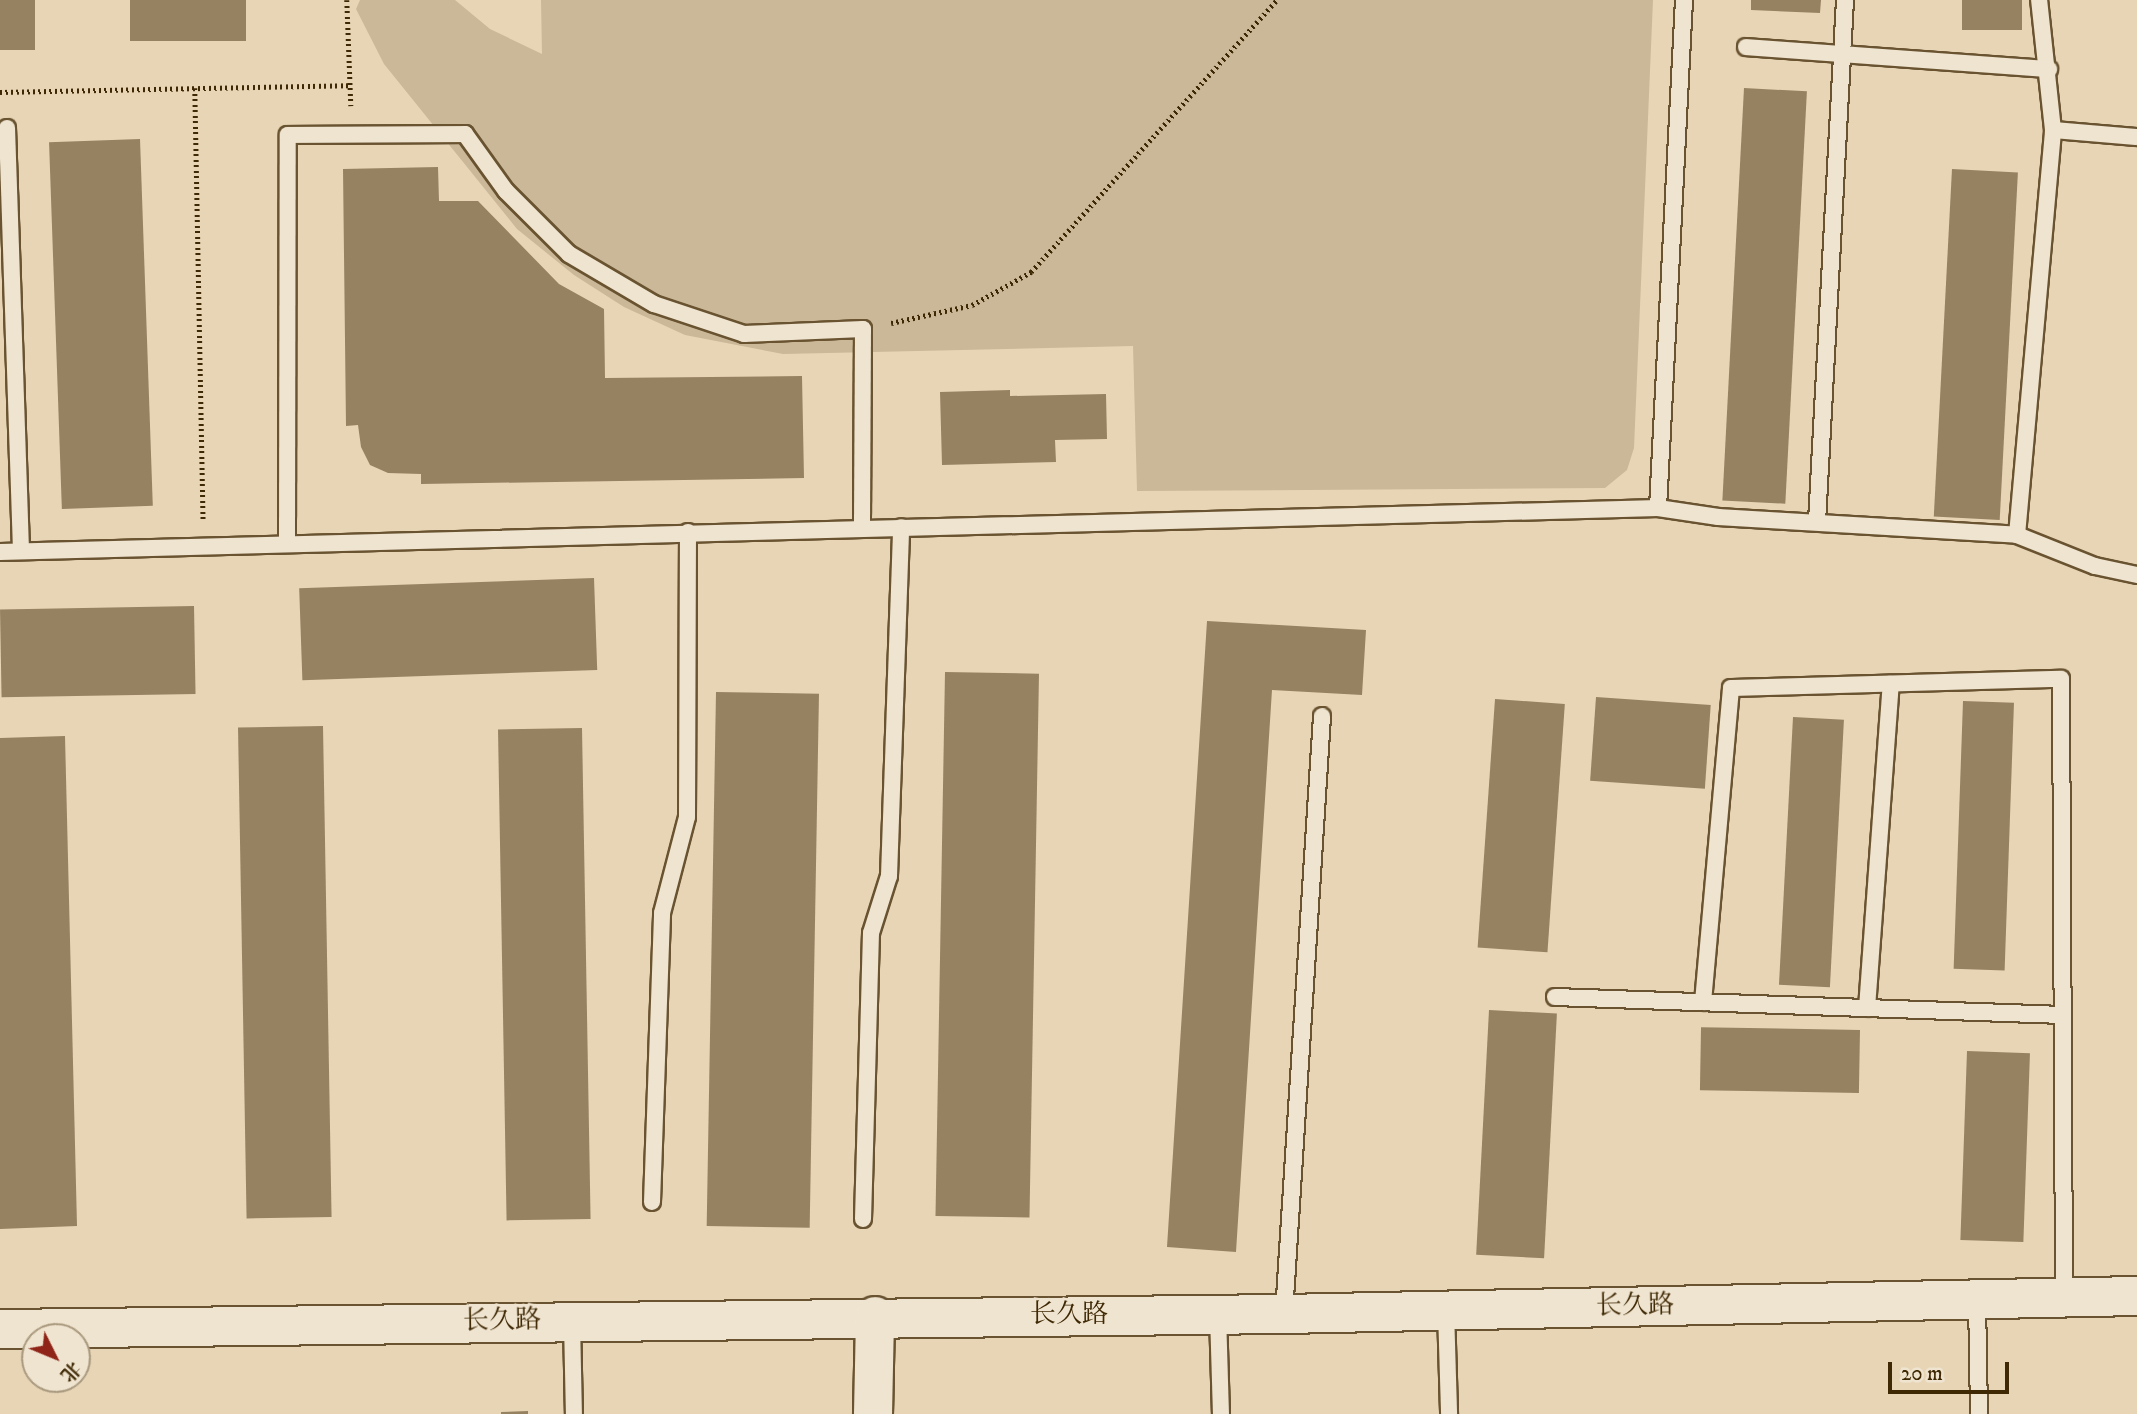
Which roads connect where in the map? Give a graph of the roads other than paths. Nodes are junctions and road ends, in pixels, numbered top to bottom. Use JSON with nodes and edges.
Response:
{"nodes":[{"id":1,"x":1684,"y":0,"type":"edge"},
{"id":2,"x":1845,"y":0,"type":"edge"},
{"id":3,"x":2039,"y":0,"type":"edge"},
{"id":4,"x":1746,"y":47,"type":"dead end"},
{"id":5,"x":1842,"y":54,"type":"junction"},
{"id":6,"x":2049,"y":69,"type":"junction"},
{"id":7,"x":7,"y":128,"type":"dead end"},
{"id":8,"x":2053,"y":130,"type":"junction"},
{"id":9,"x":2137,"y":137,"type":"edge"},
{"id":10,"x":1658,"y":508,"type":"junction"},
{"id":11,"x":1817,"y":522,"type":"junction"},
{"id":12,"x":901,"y":527,"type":"junction"},
{"id":13,"x":862,"y":528,"type":"junction"},
{"id":14,"x":688,"y":532,"type":"junction"},
{"id":15,"x":2017,"y":536,"type":"junction"},
{"id":16,"x":287,"y":542,"type":"junction"},
{"id":17,"x":21,"y":551,"type":"junction"},
{"id":18,"x":0,"y":552,"type":"edge"},
{"id":19,"x":2137,"y":575,"type":"edge"},
{"id":20,"x":1891,"y":684,"type":"junction"},
{"id":21,"x":1322,"y":716,"type":"dead end"},
{"id":22,"x":1555,"y":997,"type":"dead end"},
{"id":23,"x":1703,"y":1002,"type":"junction"},
{"id":24,"x":1867,"y":1008,"type":"junction"},
{"id":25,"x":2063,"y":1015,"type":"junction"},
{"id":26,"x":652,"y":1202,"type":"dead end"},
{"id":27,"x":863,"y":1219,"type":"dead end"},
{"id":28,"x":2137,"y":1296,"type":"edge"},
{"id":29,"x":2064,"y":1297,"type":"junction"},
{"id":30,"x":1977,"y":1299,"type":"junction"},
{"id":31,"x":1446,"y":1310,"type":"junction"},
{"id":32,"x":1218,"y":1314,"type":"junction"},
{"id":33,"x":1284,"y":1314,"type":"junction"},
{"id":34,"x":875,"y":1316,"type":"junction"},
{"id":35,"x":572,"y":1320,"type":"junction"},
{"id":36,"x":0,"y":1328,"type":"edge"},
{"id":37,"x":574,"y":1414,"type":"edge"},
{"id":38,"x":873,"y":1414,"type":"edge"},
{"id":39,"x":1221,"y":1414,"type":"edge"},
{"id":40,"x":1449,"y":1414,"type":"edge"},
{"id":41,"x":1979,"y":1414,"type":"edge"}],
"edges":[{"from":1,"to":10,"type":"lane"},
{"from":2,"to":5,"type":"lane"},
{"from":3,"to":6,"type":"lane"},
{"from":4,"to":5,"type":"lane"},
{"from":5,"to":6,"type":"lane"},
{"from":5,"to":11,"type":"lane"},
{"from":6,"to":8,"type":"lane"},
{"from":7,"to":17,"type":"lane"},
{"from":8,"to":9,"type":"lane"},
{"from":8,"to":15,"type":"lane"},
{"from":10,"to":11,"type":"lane"},
{"from":10,"to":12,"type":"lane"},
{"from":11,"to":15,"type":"lane"},
{"from":12,"to":13,"type":"lane"},
{"from":12,"to":27,"type":"lane"},
{"from":13,"to":14,"type":"lane"},
{"from":13,"to":16,"type":"lane"},
{"from":14,"to":16,"type":"lane"},
{"from":14,"to":26,"type":"lane"},
{"from":15,"to":19,"type":"lane"},
{"from":16,"to":17,"type":"lane"},
{"from":17,"to":18,"type":"lane"},
{"from":20,"to":23,"type":"lane"},
{"from":20,"to":24,"type":"lane"},
{"from":20,"to":25,"type":"lane"},
{"from":21,"to":33,"type":"lane"},
{"from":22,"to":23,"type":"lane"},
{"from":23,"to":24,"type":"lane"},
{"from":24,"to":25,"type":"lane"},
{"from":25,"to":29,"type":"lane"},
{"from":28,"to":29,"type":"street","name":"长久路"},
{"from":29,"to":30,"type":"street","name":"长久路"},
{"from":30,"to":31,"type":"street","name":"长久路"},
{"from":30,"to":41,"type":"lane"},
{"from":31,"to":33,"type":"street","name":"长久路"},
{"from":31,"to":40,"type":"lane"},
{"from":32,"to":33,"type":"street","name":"长久路"},
{"from":32,"to":34,"type":"street","name":"长久路"},
{"from":32,"to":39,"type":"lane"},
{"from":34,"to":35,"type":"street","name":"长久路"},
{"from":34,"to":38,"type":"street"},
{"from":35,"to":36,"type":"street","name":"长久路"},
{"from":35,"to":37,"type":"lane"}]}
